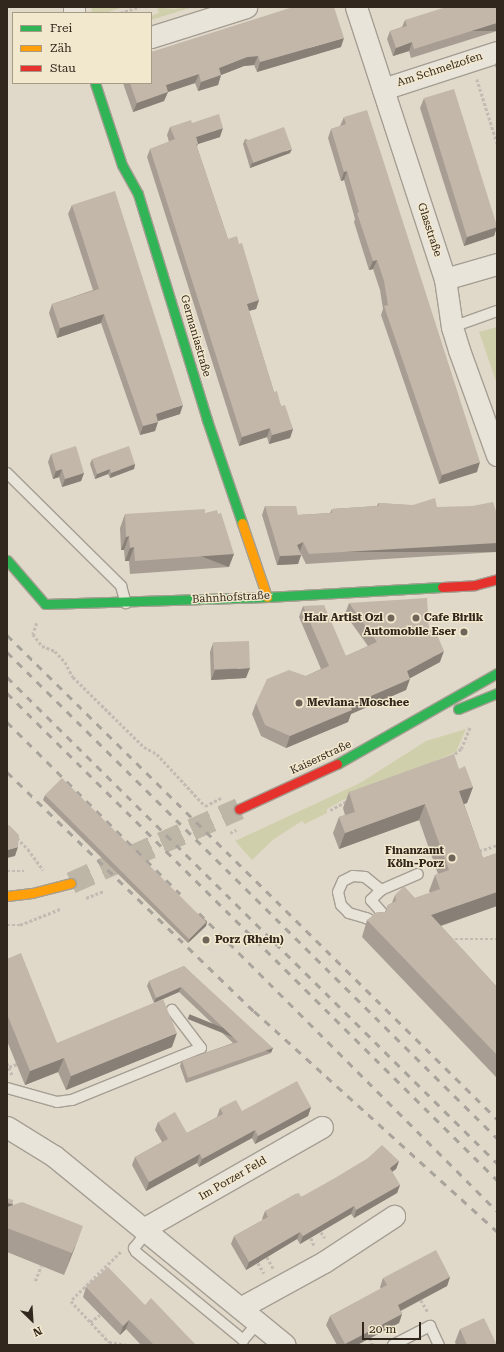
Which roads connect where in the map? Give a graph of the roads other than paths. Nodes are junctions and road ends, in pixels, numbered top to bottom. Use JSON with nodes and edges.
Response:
{"nodes":[{"id":1,"x":246,"y":7,"type":"edge"},
{"id":2,"x":356,"y":7,"type":"edge"},
{"id":3,"x":152,"y":37,"type":"edge"},
{"id":4,"x":497,"y":52,"type":"edge"},
{"id":5,"x":95,"y":84,"type":"edge"},
{"id":6,"x":383,"y":89,"type":"junction"},
{"id":7,"x":497,"y":264,"type":"edge"},
{"id":8,"x":445,"y":279,"type":"junction"},
{"id":9,"x":497,"y":311,"type":"edge"},
{"id":10,"x":452,"y":327,"type":"junction"},
{"id":11,"x":497,"y":455,"type":"edge"},
{"id":12,"x":7,"y":473,"type":"edge"},
{"id":13,"x":7,"y":560,"type":"edge"},
{"id":14,"x":497,"y":578,"type":"edge"},
{"id":15,"x":475,"y":585,"type":"junction"},
{"id":16,"x":497,"y":592,"type":"edge"},
{"id":17,"x":267,"y":597,"type":"junction"},
{"id":18,"x":126,"y":603,"type":"junction"},
{"id":19,"x":497,"y":673,"type":"edge"},
{"id":20,"x":497,"y":693,"type":"edge"},
{"id":21,"x":411,"y":724,"type":"junction"},
{"id":22,"x":238,"y":809,"type":"tunnel mouth"},
{"id":23,"x":418,"y":874,"type":"dead end"},
{"id":24,"x":71,"y":883,"type":"tunnel mouth"},
{"id":25,"x":381,"y":890,"type":"junction"},
{"id":26,"x":7,"y":896,"type":"edge"},
{"id":27,"x":384,"y":915,"type":"edge"},
{"id":28,"x":376,"y":923,"type":"edge"},
{"id":29,"x":172,"y":1010,"type":"dead end"},
{"id":30,"x":7,"y":1088,"type":"edge"},
{"id":31,"x":7,"y":1127,"type":"edge"},
{"id":32,"x":322,"y":1127,"type":"dead end"},
{"id":33,"x":394,"y":1216,"type":"dead end"},
{"id":34,"x":145,"y":1231,"type":"junction"},
{"id":35,"x":240,"y":1308,"type":"junction"},
{"id":36,"x":258,"y":1323,"type":"junction"},
{"id":37,"x":276,"y":1342,"type":"edge"},
{"id":38,"x":393,"y":1345,"type":"edge"},
{"id":39,"x":439,"y":1345,"type":"edge"}],
"edges":[{"from":1,"to":3,"type":"street"},
{"from":2,"to":6,"type":"street","name":"Glasstraße"},
{"from":4,"to":6,"type":"street","name":"Am Schmelzofen"},
{"from":5,"to":17,"type":"street","name":"Germaniastraße"},
{"from":6,"to":8,"type":"street","name":"Glasstraße"},
{"from":7,"to":8,"type":"street"},
{"from":8,"to":10,"type":"street","name":"Glasstraße"},
{"from":9,"to":10,"type":"lane"},
{"from":10,"to":11,"type":"street","name":"Glasstraße"},
{"from":12,"to":18,"type":"lane"},
{"from":13,"to":18,"type":"street","name":"Bahnhofstraße"},
{"from":14,"to":15,"type":"street","name":"Bahnhofstraße"},
{"from":15,"to":16,"type":"street","name":"Bahnhofstraße"},
{"from":15,"to":17,"type":"street","name":"Bahnhofstraße"},
{"from":17,"to":18,"type":"street","name":"Bahnhofstraße"},
{"from":19,"to":21,"type":"street","name":"Kaiserstraße"},
{"from":20,"to":21,"type":"street","name":"Kaiserstraße"},
{"from":21,"to":22,"type":"street","name":"Kaiserstraße"},
{"from":23,"to":25,"type":"lane"},
{"from":24,"to":26,"type":"street"},
{"from":25,"to":27,"type":"lane"},
{"from":25,"to":28,"type":"lane"},
{"from":29,"to":30,"type":"lane"},
{"from":31,"to":34,"type":"street"},
{"from":32,"to":34,"type":"street","name":"Im Porzer Feld"},
{"from":33,"to":35,"type":"street"},
{"from":34,"to":35,"type":"street"},
{"from":34,"to":36,"type":"lane"},
{"from":35,"to":36,"type":"street"},
{"from":36,"to":37,"type":"street"},
{"from":38,"to":39,"type":"lane"}]}
